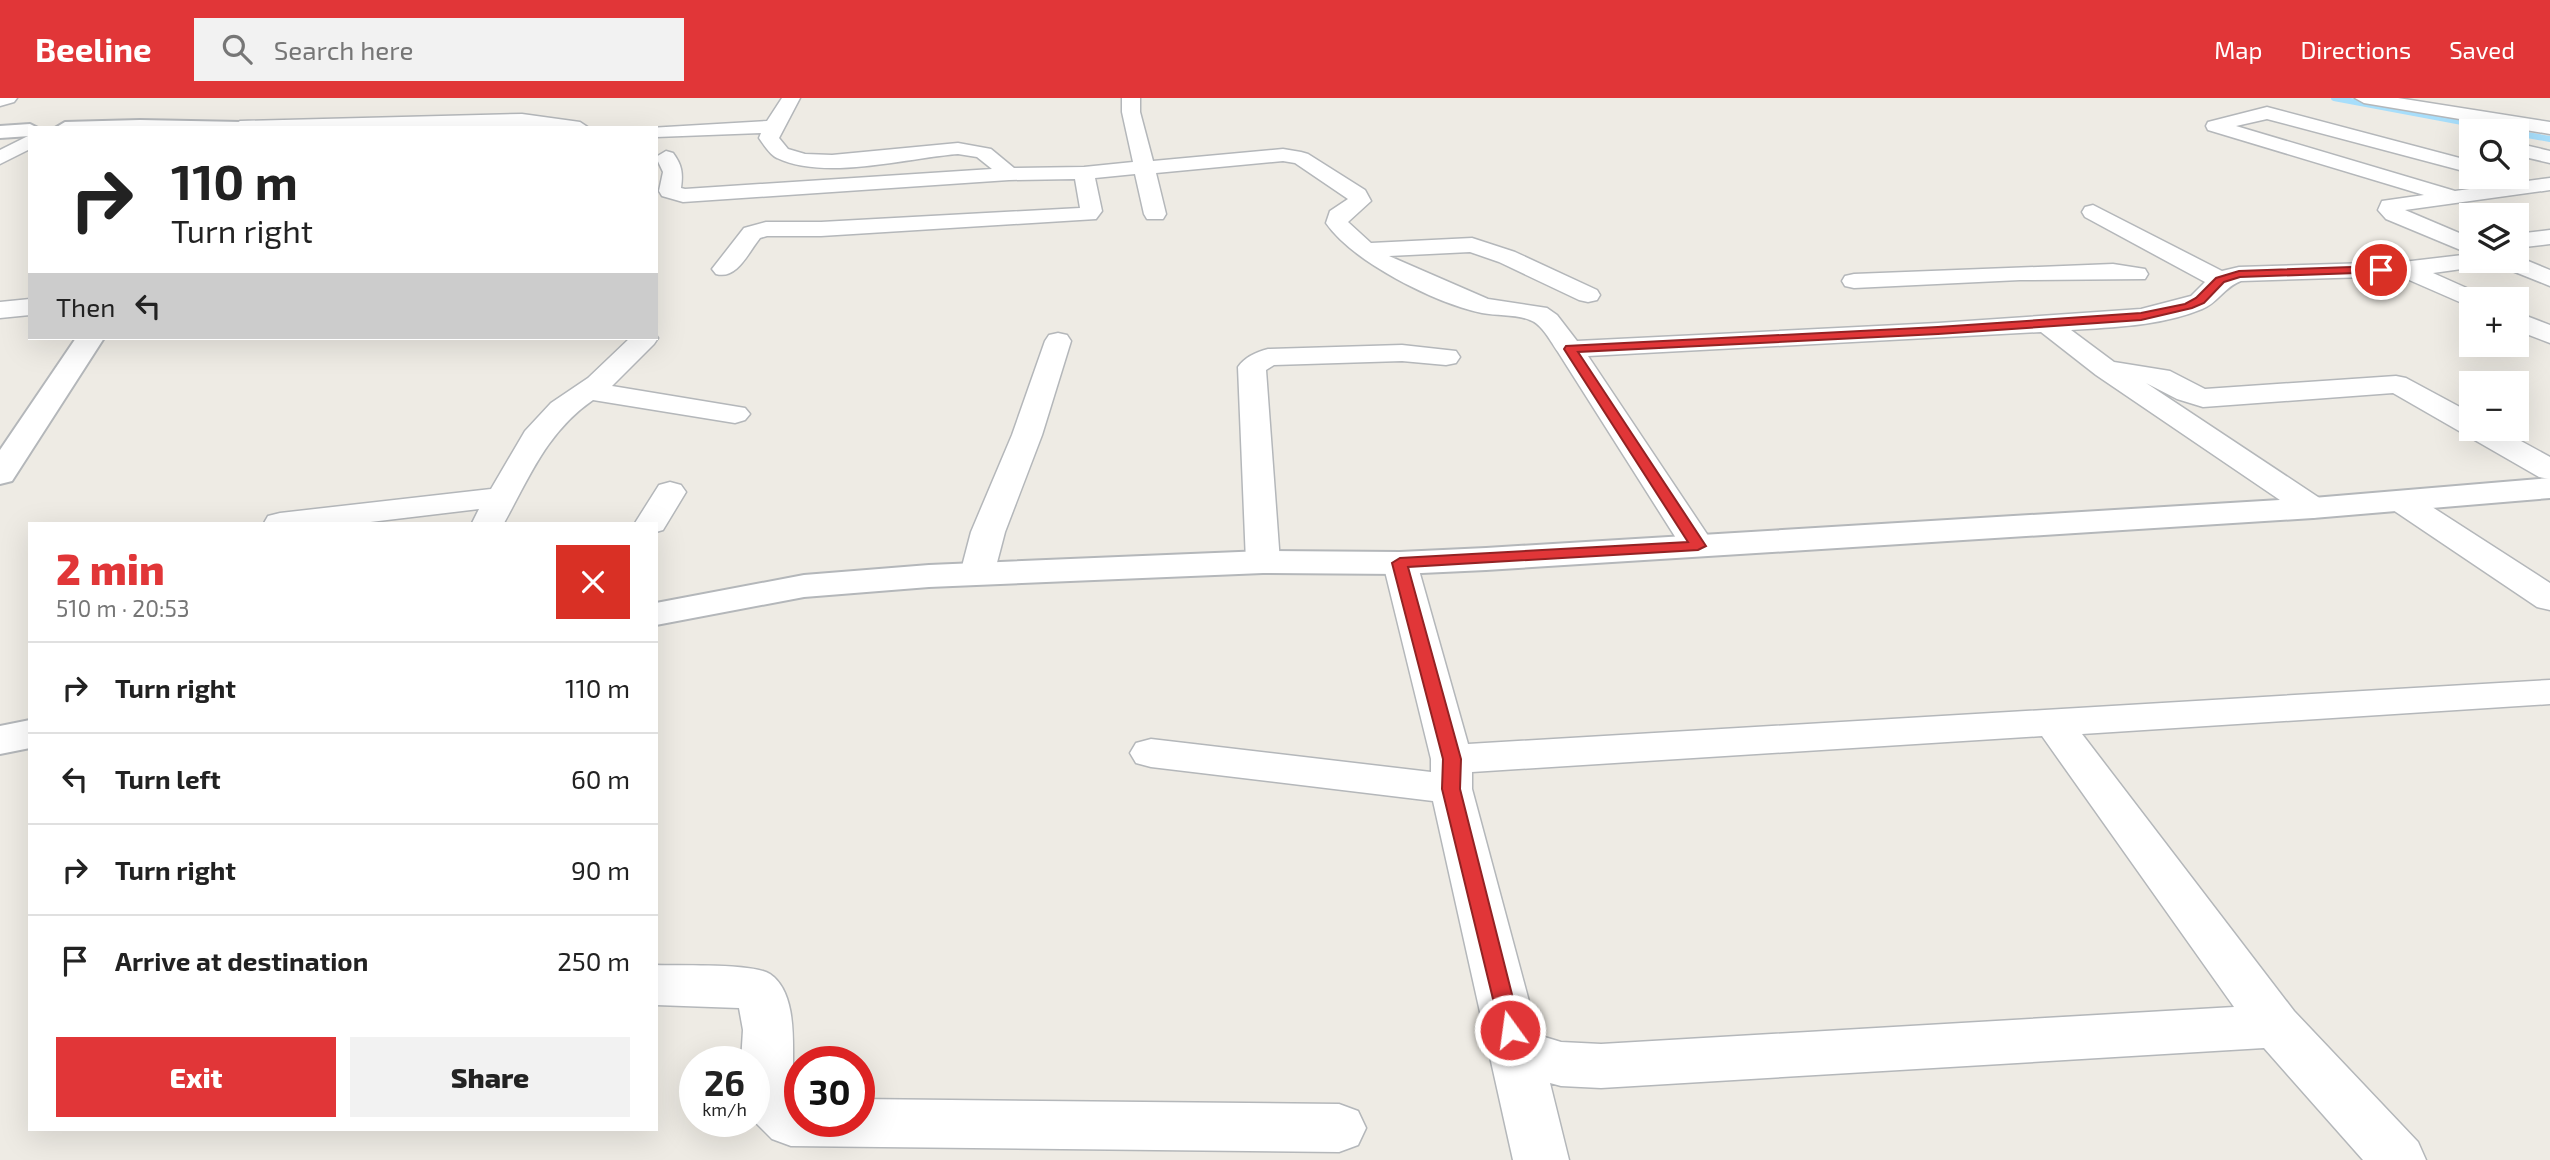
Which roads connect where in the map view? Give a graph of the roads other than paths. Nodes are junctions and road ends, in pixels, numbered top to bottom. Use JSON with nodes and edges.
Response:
{"nodes":[{"id":1,"x":8,"y":98,"type":"edge"},
{"id":2,"x":791,"y":98,"type":"edge"},
{"id":3,"x":1131,"y":98,"type":"edge"},
{"id":4,"x":2364,"y":98,"type":"edge"},
{"id":5,"x":0,"y":101,"type":"edge"},
{"id":6,"x":516,"y":103,"type":"dead end"},
{"id":7,"x":453,"y":104,"type":"dead end"},
{"id":8,"x":2270,"y":105,"type":"edge"},
{"id":9,"x":2346,"y":106,"type":"dead end"},
{"id":10,"x":263,"y":109,"type":"dead end"},
{"id":11,"x":487,"y":120,"type":"junction"},
{"id":12,"x":420,"y":121,"type":"junction"},
{"id":13,"x":2546,"y":125,"type":"edge"},
{"id":14,"x":238,"y":126,"type":"edge"},
{"id":15,"x":268,"y":126,"type":"edge"},
{"id":16,"x":566,"y":126,"type":"edge"},
{"id":17,"x":773,"y":127,"type":"junction"},
{"id":18,"x":2433,"y":128,"type":"dead end"},
{"id":19,"x":28,"y":130,"type":"edge"},
{"id":20,"x":658,"y":131,"type":"edge"},
{"id":21,"x":0,"y":132,"type":"edge"},
{"id":22,"x":28,"y":142,"type":"edge"},
{"id":23,"x":2529,"y":152,"type":"edge"},
{"id":24,"x":667,"y":157,"type":"dead end"},
{"id":25,"x":2550,"y":157,"type":"edge"},
{"id":26,"x":0,"y":158,"type":"edge"},
{"id":27,"x":805,"y":162,"type":"junction"},
{"id":28,"x":2459,"y":163,"type":"edge"},
{"id":29,"x":1143,"y":168,"type":"junction"},
{"id":30,"x":1084,"y":173,"type":"junction"},
{"id":31,"x":1009,"y":174,"type":"junction"},
{"id":32,"x":671,"y":182,"type":"junction"},
{"id":33,"x":2545,"y":185,"type":"edge"},
{"id":34,"x":2450,"y":196,"type":"junction"},
{"id":35,"x":2093,"y":212,"type":"dead end"},
{"id":36,"x":1155,"y":214,"type":"dead end"},
{"id":37,"x":2550,"y":237,"type":"edge"},
{"id":38,"x":2529,"y":239,"type":"edge"},
{"id":39,"x":2459,"y":241,"type":"edge"},
{"id":40,"x":1365,"y":250,"type":"junction"},
{"id":41,"x":2459,"y":263,"type":"edge"},
{"id":42,"x":724,"y":269,"type":"dead end"},
{"id":43,"x":2403,"y":269,"type":"junction"},
{"id":44,"x":2529,"y":270,"type":"edge"},
{"id":45,"x":2066,"y":272,"type":"junction"},
{"id":46,"x":2136,"y":274,"type":"dead end"},
{"id":47,"x":2550,"y":279,"type":"edge"},
{"id":48,"x":2220,"y":280,"type":"junction"},
{"id":49,"x":1854,"y":281,"type":"dead end"},
{"id":50,"x":2459,"y":294,"type":"edge"},
{"id":51,"x":1588,"y":295,"type":"dead end"},
{"id":52,"x":28,"y":307,"type":"edge"},
{"id":53,"x":0,"y":310,"type":"edge"},
{"id":54,"x":2141,"y":317,"type":"junction"},
{"id":55,"x":2048,"y":324,"type":"junction"},
{"id":56,"x":2529,"y":326,"type":"edge"},
{"id":57,"x":2550,"y":335,"type":"edge"},
{"id":58,"x":89,"y":340,"type":"edge"},
{"id":59,"x":642,"y":340,"type":"edge"},
{"id":60,"x":1058,"y":341,"type":"dead end"},
{"id":61,"x":1570,"y":349,"type":"junction"},
{"id":62,"x":1446,"y":357,"type":"dead end"},
{"id":63,"x":2106,"y":369,"type":"junction"},
{"id":64,"x":587,"y":391,"type":"junction"},
{"id":65,"x":735,"y":414,"type":"dead end"},
{"id":66,"x":2459,"y":418,"type":"edge"},
{"id":67,"x":2498,"y":441,"type":"edge"},
{"id":68,"x":2550,"y":470,"type":"edge"},
{"id":69,"x":0,"y":474,"type":"edge"},
{"id":70,"x":2550,"y":488,"type":"edge"},
{"id":71,"x":670,"y":492,"type":"dead end"},
{"id":72,"x":2401,"y":501,"type":"junction"},
{"id":73,"x":2313,"y":508,"type":"junction"},
{"id":74,"x":495,"y":510,"type":"edge"},
{"id":75,"x":297,"y":522,"type":"edge"},
{"id":76,"x":653,"y":522,"type":"edge"},
{"id":77,"x":1698,"y":546,"type":"junction"},
{"id":78,"x":1263,"y":562,"type":"junction"},
{"id":79,"x":1400,"y":563,"type":"junction"},
{"id":80,"x":977,"y":574,"type":"junction"},
{"id":81,"x":2550,"y":599,"type":"edge"},
{"id":82,"x":658,"y":614,"type":"edge"},
{"id":83,"x":2549,"y":693,"type":"edge"},
{"id":84,"x":2053,"y":723,"type":"junction"},
{"id":85,"x":28,"y":734,"type":"edge"},
{"id":86,"x":0,"y":740,"type":"edge"},
{"id":87,"x":1151,"y":754,"type":"dead end"},
{"id":88,"x":1451,"y":774,"type":"junction"},
{"id":89,"x":658,"y":985,"type":"edge"},
{"id":90,"x":2276,"y":1026,"type":"junction"},
{"id":91,"x":1516,"y":1051,"type":"junction"},
{"id":92,"x":1339,"y":1128,"type":"dead end"},
{"id":93,"x":1541,"y":1160,"type":"edge"},
{"id":94,"x":2398,"y":1160,"type":"edge"}],
"edges":[{"from":1,"to":5,"type":"street"},
{"from":2,"to":17,"type":"street"},
{"from":3,"to":29,"type":"street"},
{"from":4,"to":13,"type":"street"},
{"from":6,"to":11,"type":"street"},
{"from":7,"to":12,"type":"street"},
{"from":8,"to":28,"type":"street"},
{"from":8,"to":34,"type":"street"},
{"from":9,"to":18,"type":"street"},
{"from":10,"to":14,"type":"street"},
{"from":11,"to":12,"type":"street"},
{"from":11,"to":16,"type":"street"},
{"from":12,"to":15,"type":"street"},
{"from":17,"to":20,"type":"street"},
{"from":17,"to":27,"type":"street"},
{"from":19,"to":21,"type":"street"},
{"from":22,"to":26,"type":"street"},
{"from":23,"to":25,"type":"street"},
{"from":24,"to":32,"type":"street"},
{"from":27,"to":31,"type":"street"},
{"from":27,"to":32,"type":"street"},
{"from":29,"to":30,"type":"street"},
{"from":29,"to":36,"type":"street"},
{"from":29,"to":40,"type":"street"},
{"from":30,"to":31,"type":"street"},
{"from":30,"to":42,"type":"street"},
{"from":31,"to":32,"type":"street"},
{"from":33,"to":34,"type":"street"},
{"from":34,"to":39,"type":"street"},
{"from":35,"to":48,"type":"street"},
{"from":37,"to":38,"type":"street"},
{"from":40,"to":51,"type":"street"},
{"from":40,"to":61,"type":"street"},
{"from":41,"to":43,"type":"street"},
{"from":43,"to":48,"type":"street"},
{"from":43,"to":50,"type":"street"},
{"from":44,"to":47,"type":"street"},
{"from":45,"to":46,"type":"street"},
{"from":45,"to":49,"type":"street"},
{"from":45,"to":54,"type":"street"},
{"from":48,"to":54,"type":"street"},
{"from":52,"to":53,"type":"street"},
{"from":54,"to":55,"type":"street"},
{"from":55,"to":61,"type":"street"},
{"from":55,"to":63,"type":"street"},
{"from":56,"to":57,"type":"street"},
{"from":58,"to":69,"type":"street"},
{"from":59,"to":64,"type":"street"},
{"from":60,"to":80,"type":"street"},
{"from":61,"to":77,"type":"street"},
{"from":62,"to":78,"type":"street"},
{"from":63,"to":66,"type":"street"},
{"from":63,"to":73,"type":"street"},
{"from":64,"to":65,"type":"street"},
{"from":64,"to":74,"type":"street"},
{"from":67,"to":68,"type":"street"},
{"from":70,"to":72,"type":"street"},
{"from":71,"to":76,"type":"street"},
{"from":72,"to":73,"type":"street"},
{"from":72,"to":81,"type":"street"},
{"from":73,"to":77,"type":"street"},
{"from":74,"to":75,"type":"street"},
{"from":77,"to":79,"type":"street"},
{"from":78,"to":79,"type":"street"},
{"from":78,"to":80,"type":"street"},
{"from":79,"to":88,"type":"street"},
{"from":80,"to":82,"type":"street"},
{"from":83,"to":84,"type":"street"},
{"from":84,"to":88,"type":"street"},
{"from":84,"to":90,"type":"street"},
{"from":85,"to":86,"type":"street"},
{"from":87,"to":88,"type":"street"},
{"from":88,"to":91,"type":"street"},
{"from":89,"to":92,"type":"street"},
{"from":90,"to":91,"type":"street"},
{"from":90,"to":94,"type":"street"},
{"from":91,"to":93,"type":"street"}]}
